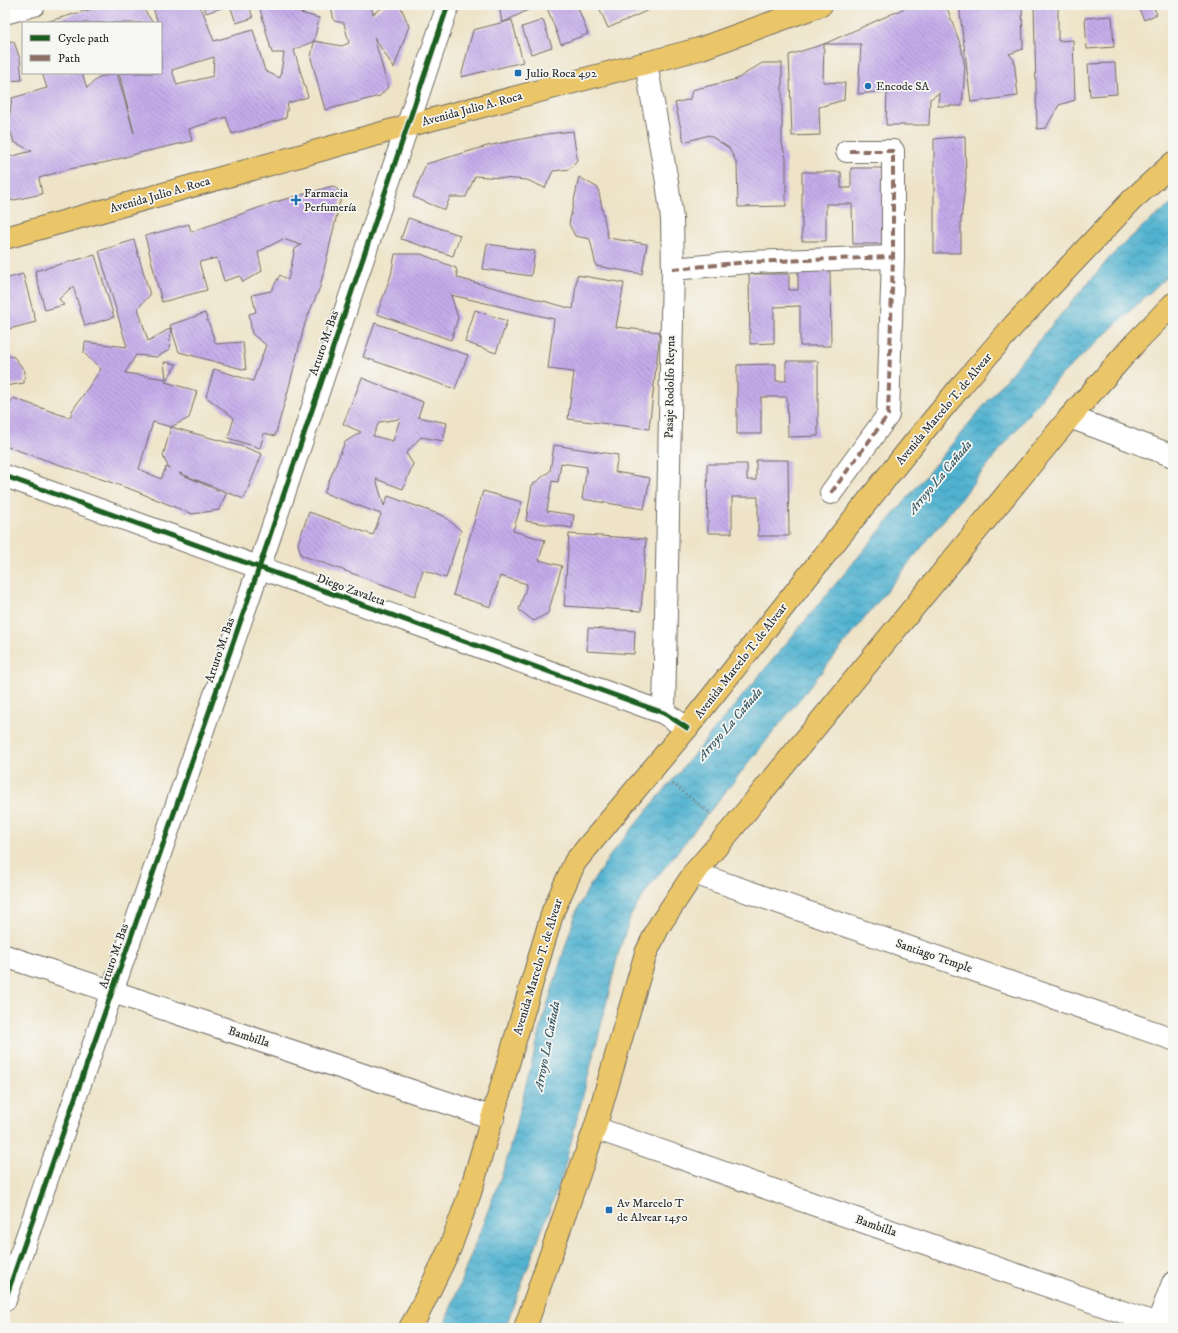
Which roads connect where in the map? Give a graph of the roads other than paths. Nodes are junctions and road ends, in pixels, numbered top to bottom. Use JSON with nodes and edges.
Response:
{"nodes":[{"id":1,"x":34,"y":5,"type":"edge"},
{"id":2,"x":448,"y":5,"type":"edge"},
{"id":3,"x":821,"y":5,"type":"edge"},
{"id":4,"x":5,"y":13,"type":"edge"},
{"id":5,"x":646,"y":64,"type":"junction"},
{"id":6,"x":407,"y":126,"type":"junction"},
{"id":7,"x":847,"y":151,"type":"dead end"},
{"id":8,"x":1173,"y":163,"type":"edge"},
{"id":9,"x":5,"y":238,"type":"edge"},
{"id":10,"x":892,"y":257,"type":"junction"},
{"id":11,"x":673,"y":269,"type":"junction"},
{"id":12,"x":1173,"y":304,"type":"edge"},
{"id":13,"x":1070,"y":417,"type":"junction"},
{"id":14,"x":1173,"y":456,"type":"edge"},
{"id":15,"x":5,"y":476,"type":"edge"},
{"id":16,"x":831,"y":494,"type":"dead end"},
{"id":17,"x":259,"y":568,"type":"junction"},
{"id":18,"x":664,"y":713,"type":"junction"},
{"id":19,"x":687,"y":728,"type":"junction"},
{"id":20,"x":694,"y":873,"type":"junction"},
{"id":21,"x":5,"y":956,"type":"edge"},
{"id":22,"x":112,"y":991,"type":"junction"},
{"id":23,"x":1173,"y":1039,"type":"edge"},
{"id":24,"x":493,"y":1118,"type":"junction"},
{"id":25,"x":595,"y":1128,"type":"junction"},
{"id":26,"x":1173,"y":1283,"type":"edge"},
{"id":27,"x":5,"y":1300,"type":"edge"},
{"id":28,"x":1157,"y":1326,"type":"edge"},
{"id":29,"x":410,"y":1328,"type":"edge"},
{"id":30,"x":525,"y":1328,"type":"edge"}],
"edges":[{"from":1,"to":4,"type":"street"},
{"from":2,"to":6,"type":"street","name":"Arturo M. Bas"},
{"from":3,"to":5,"type":"main road","name":"Avenida Julio A. Roca"},
{"from":5,"to":6,"type":"main road","name":"Avenida Julio A. Roca"},
{"from":5,"to":11,"type":"street","name":"Pasaje Rodolfo Reyna"},
{"from":6,"to":9,"type":"main road","name":"Avenida Julio A. Roca"},
{"from":6,"to":17,"type":"street","name":"Arturo M. Bas"},
{"from":7,"to":10,"type":"street"},
{"from":8,"to":19,"type":"main road","name":"Avenida Marcelo T. de Alvear"},
{"from":10,"to":11,"type":"street"},
{"from":10,"to":16,"type":"street"},
{"from":11,"to":18,"type":"street","name":"Pasaje Rodolfo Reyna"},
{"from":12,"to":13,"type":"main road"},
{"from":13,"to":14,"type":"street"},
{"from":13,"to":20,"type":"main road"},
{"from":15,"to":17,"type":"street","name":"Diego Zavaleta"},
{"from":17,"to":18,"type":"street","name":"Diego Zavaleta"},
{"from":17,"to":22,"type":"street","name":"Arturo M. Bas"},
{"from":18,"to":19,"type":"street","name":"Diego Zavaleta"},
{"from":19,"to":24,"type":"main road","name":"Avenida Marcelo T. de Alvear"},
{"from":20,"to":23,"type":"street","name":"Santiago Temple"},
{"from":20,"to":25,"type":"main road"},
{"from":21,"to":22,"type":"street","name":"Bambilla"},
{"from":22,"to":24,"type":"street","name":"Bambilla"},
{"from":22,"to":27,"type":"street","name":"Arturo M. Bas"},
{"from":24,"to":29,"type":"main road","name":"Avenida Marcelo T. de Alvear"},
{"from":25,"to":28,"type":"street","name":"Bambilla"},
{"from":25,"to":30,"type":"main road"},
{"from":26,"to":28,"type":"street"}]}
